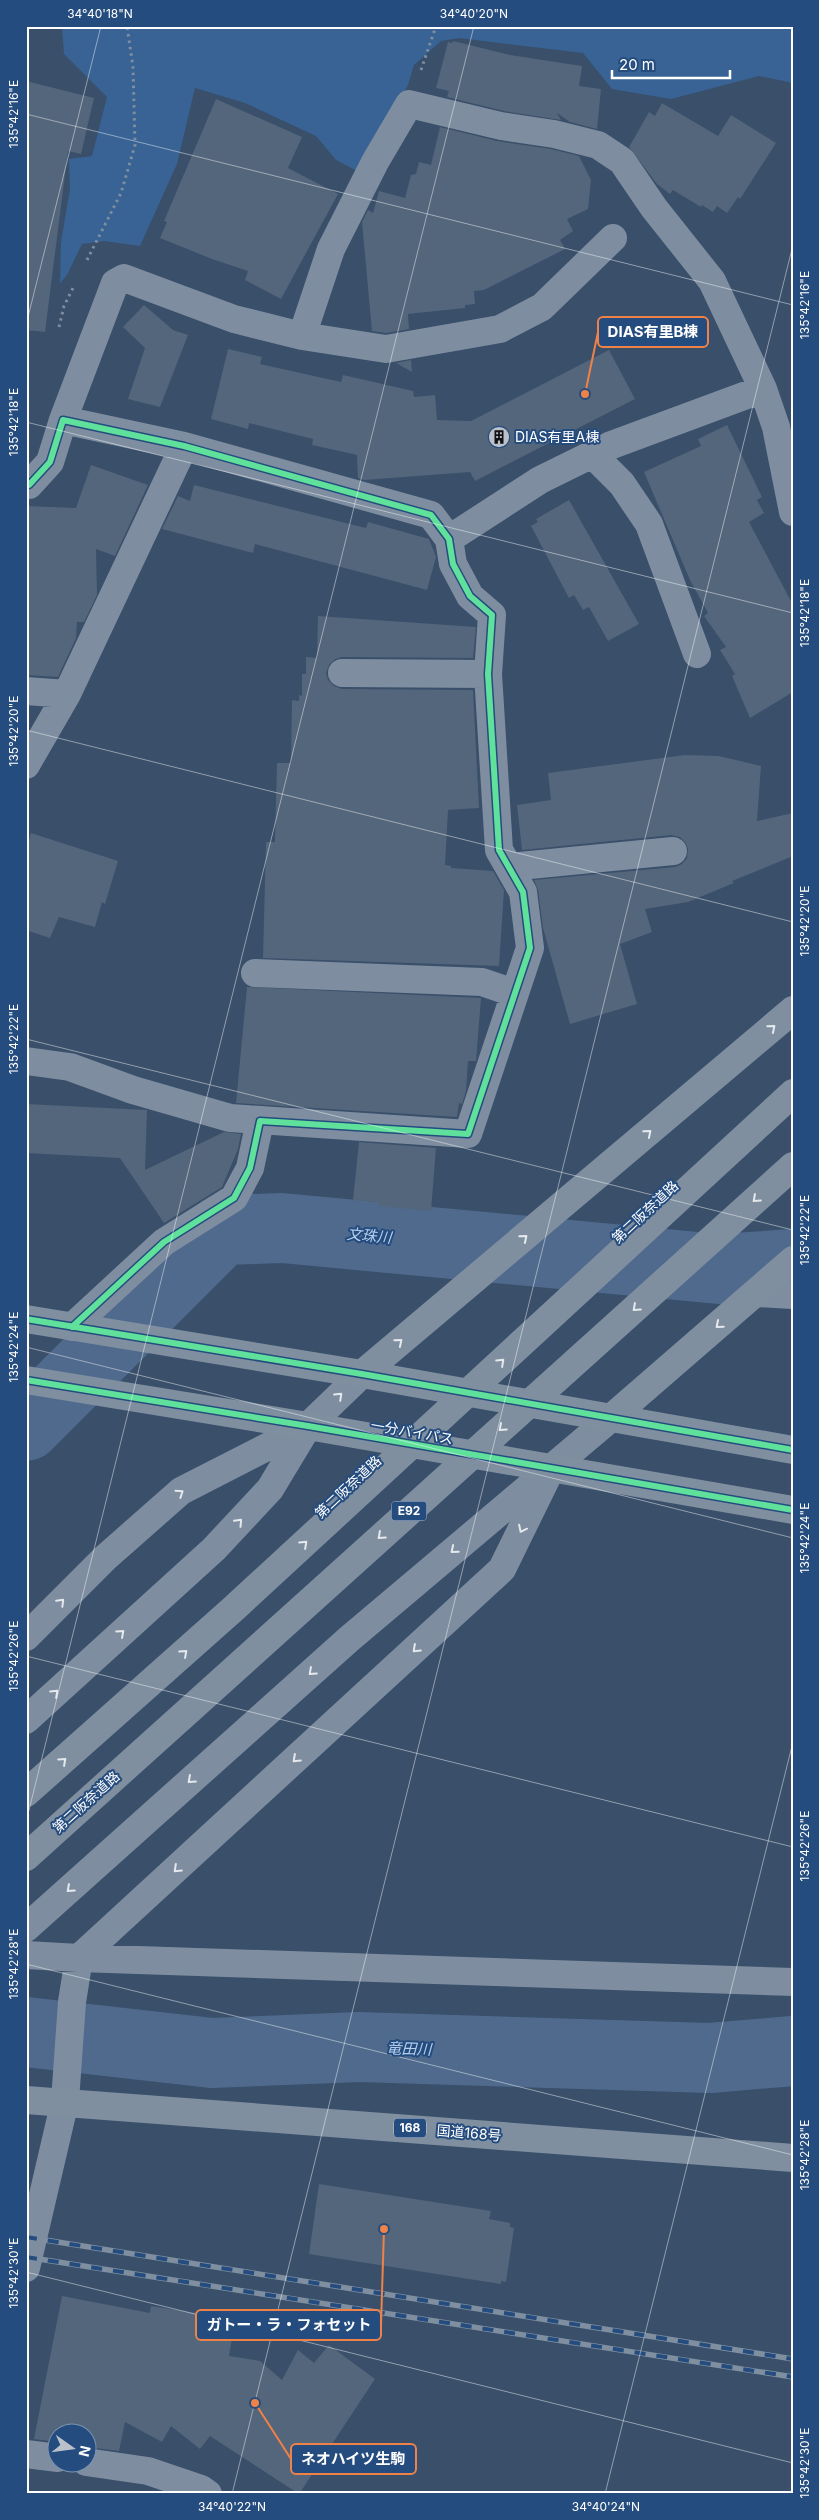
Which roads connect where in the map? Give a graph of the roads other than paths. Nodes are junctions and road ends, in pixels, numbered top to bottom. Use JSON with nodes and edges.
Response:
{"nodes":[{"id":1,"x":613,"y":238,"type":"dead end"},
{"id":2,"x":302,"y":336,"type":"junction"},
{"id":3,"x":763,"y":389,"type":"junction"},
{"id":4,"x":63,"y":420,"type":"junction"},
{"id":5,"x":184,"y":446,"type":"junction"},
{"id":6,"x":592,"y":454,"type":"junction"},
{"id":7,"x":26,"y":485,"type":"edge"},
{"id":8,"x":793,"y":512,"type":"edge"},
{"id":9,"x":449,"y":539,"type":"junction"},
{"id":10,"x":697,"y":654,"type":"dead end"},
{"id":11,"x":342,"y":674,"type":"dead end"},
{"id":12,"x":488,"y":674,"type":"junction"},
{"id":13,"x":26,"y":691,"type":"edge"},
{"id":14,"x":67,"y":694,"type":"junction"},
{"id":15,"x":26,"y":765,"type":"edge"},
{"id":16,"x":673,"y":851,"type":"dead end"},
{"id":17,"x":509,"y":867,"type":"junction"},
{"id":18,"x":255,"y":972,"type":"dead end"},
{"id":19,"x":514,"y":993,"type":"junction"},
{"id":20,"x":793,"y":1010,"type":"edge"},
{"id":21,"x":26,"y":1061,"type":"edge"},
{"id":22,"x":793,"y":1093,"type":"edge"},
{"id":23,"x":260,"y":1121,"type":"junction"},
{"id":24,"x":793,"y":1166,"type":"edge"},
{"id":25,"x":793,"y":1260,"type":"edge"},
{"id":26,"x":756,"y":1293,"type":"junction"},
{"id":27,"x":793,"y":1295,"type":"edge"},
{"id":28,"x":26,"y":1319,"type":"edge"},
{"id":29,"x":72,"y":1327,"type":"junction"},
{"id":30,"x":362,"y":1374,"type":"junction"},
{"id":31,"x":27,"y":1380,"type":"edge"},
{"id":32,"x":612,"y":1417,"type":"junction"},
{"id":33,"x":308,"y":1426,"type":"junction"},
{"id":34,"x":793,"y":1450,"type":"edge"},
{"id":35,"x":551,"y":1469,"type":"junction"},
{"id":36,"x":793,"y":1510,"type":"edge"},
{"id":37,"x":26,"y":1637,"type":"edge"},
{"id":38,"x":26,"y":1720,"type":"edge"},
{"id":39,"x":26,"y":1794,"type":"edge"},
{"id":40,"x":26,"y":1857,"type":"edge"},
{"id":41,"x":26,"y":1928,"type":"edge"},
{"id":42,"x":26,"y":1954,"type":"edge"},
{"id":43,"x":80,"y":1958,"type":"junction"},
{"id":44,"x":793,"y":1982,"type":"edge"},
{"id":45,"x":26,"y":2100,"type":"edge"},
{"id":46,"x":66,"y":2101,"type":"junction"},
{"id":47,"x":793,"y":2158,"type":"edge"},
{"id":48,"x":26,"y":2268,"type":"edge"},
{"id":49,"x":26,"y":2454,"type":"edge"},
{"id":50,"x":48,"y":2457,"type":"edge"},
{"id":51,"x":98,"y":2464,"type":"edge"},
{"id":52,"x":208,"y":2494,"type":"edge"}],
"edges":[{"from":1,"to":2,"type":"street"},
{"from":2,"to":3,"type":"street"},
{"from":2,"to":4,"type":"street"},
{"from":3,"to":6,"type":"street"},
{"from":3,"to":8,"type":"street"},
{"from":4,"to":5,"type":"street"},
{"from":4,"to":7,"type":"street"},
{"from":5,"to":9,"type":"street"},
{"from":5,"to":14,"type":"street"},
{"from":6,"to":9,"type":"street"},
{"from":6,"to":10,"type":"street"},
{"from":9,"to":12,"type":"street"},
{"from":11,"to":12,"type":"street"},
{"from":12,"to":17,"type":"street"},
{"from":13,"to":14,"type":"street"},
{"from":14,"to":15,"type":"street"},
{"from":16,"to":17,"type":"street"},
{"from":17,"to":19,"type":"street"},
{"from":18,"to":19,"type":"street"},
{"from":19,"to":23,"type":"street"},
{"from":30,"to":20,"type":"highway","one_way":true},
{"from":21,"to":23,"type":"street"},
{"from":39,"to":22,"type":"highway","name":"第二阪奈道路","one_way":true,"bridge":true},
{"from":23,"to":29,"type":"street"},
{"from":24,"to":40,"type":"highway","name":"第二阪奈道路","number":"E92","one_way":true,"bridge":true},
{"from":25,"to":26,"type":"highway"},
{"from":26,"to":27,"type":"street"},
{"from":26,"to":32,"type":"highway","one_way":true},
{"from":28,"to":29,"type":"highway"},
{"from":29,"to":30,"type":"highway"},
{"from":30,"to":32,"type":"highway"},
{"from":33,"to":30,"type":"street","one_way":true},
{"from":31,"to":33,"type":"highway","name":"一分バイパス"},
{"from":32,"to":34,"type":"highway"},
{"from":32,"to":35,"type":"street"},
{"from":33,"to":35,"type":"highway","name":"一分バイパス"},
{"from":37,"to":33,"type":"street","one_way":true},
{"from":38,"to":33,"type":"street","one_way":true},
{"from":35,"to":36,"type":"highway","name":"一分バイパス"},
{"from":35,"to":41,"type":"street","one_way":true},
{"from":35,"to":43,"type":"street","one_way":true},
{"from":42,"to":43,"type":"street"},
{"from":43,"to":44,"type":"street"},
{"from":43,"to":46,"type":"street"},
{"from":45,"to":46,"type":"highway","name":"国道168号","number":"168"},
{"from":46,"to":47,"type":"highway","name":"国道168号","number":"168"},
{"from":46,"to":48,"type":"street"},
{"from":49,"to":50,"type":"street"},
{"from":51,"to":52,"type":"street"}]}
